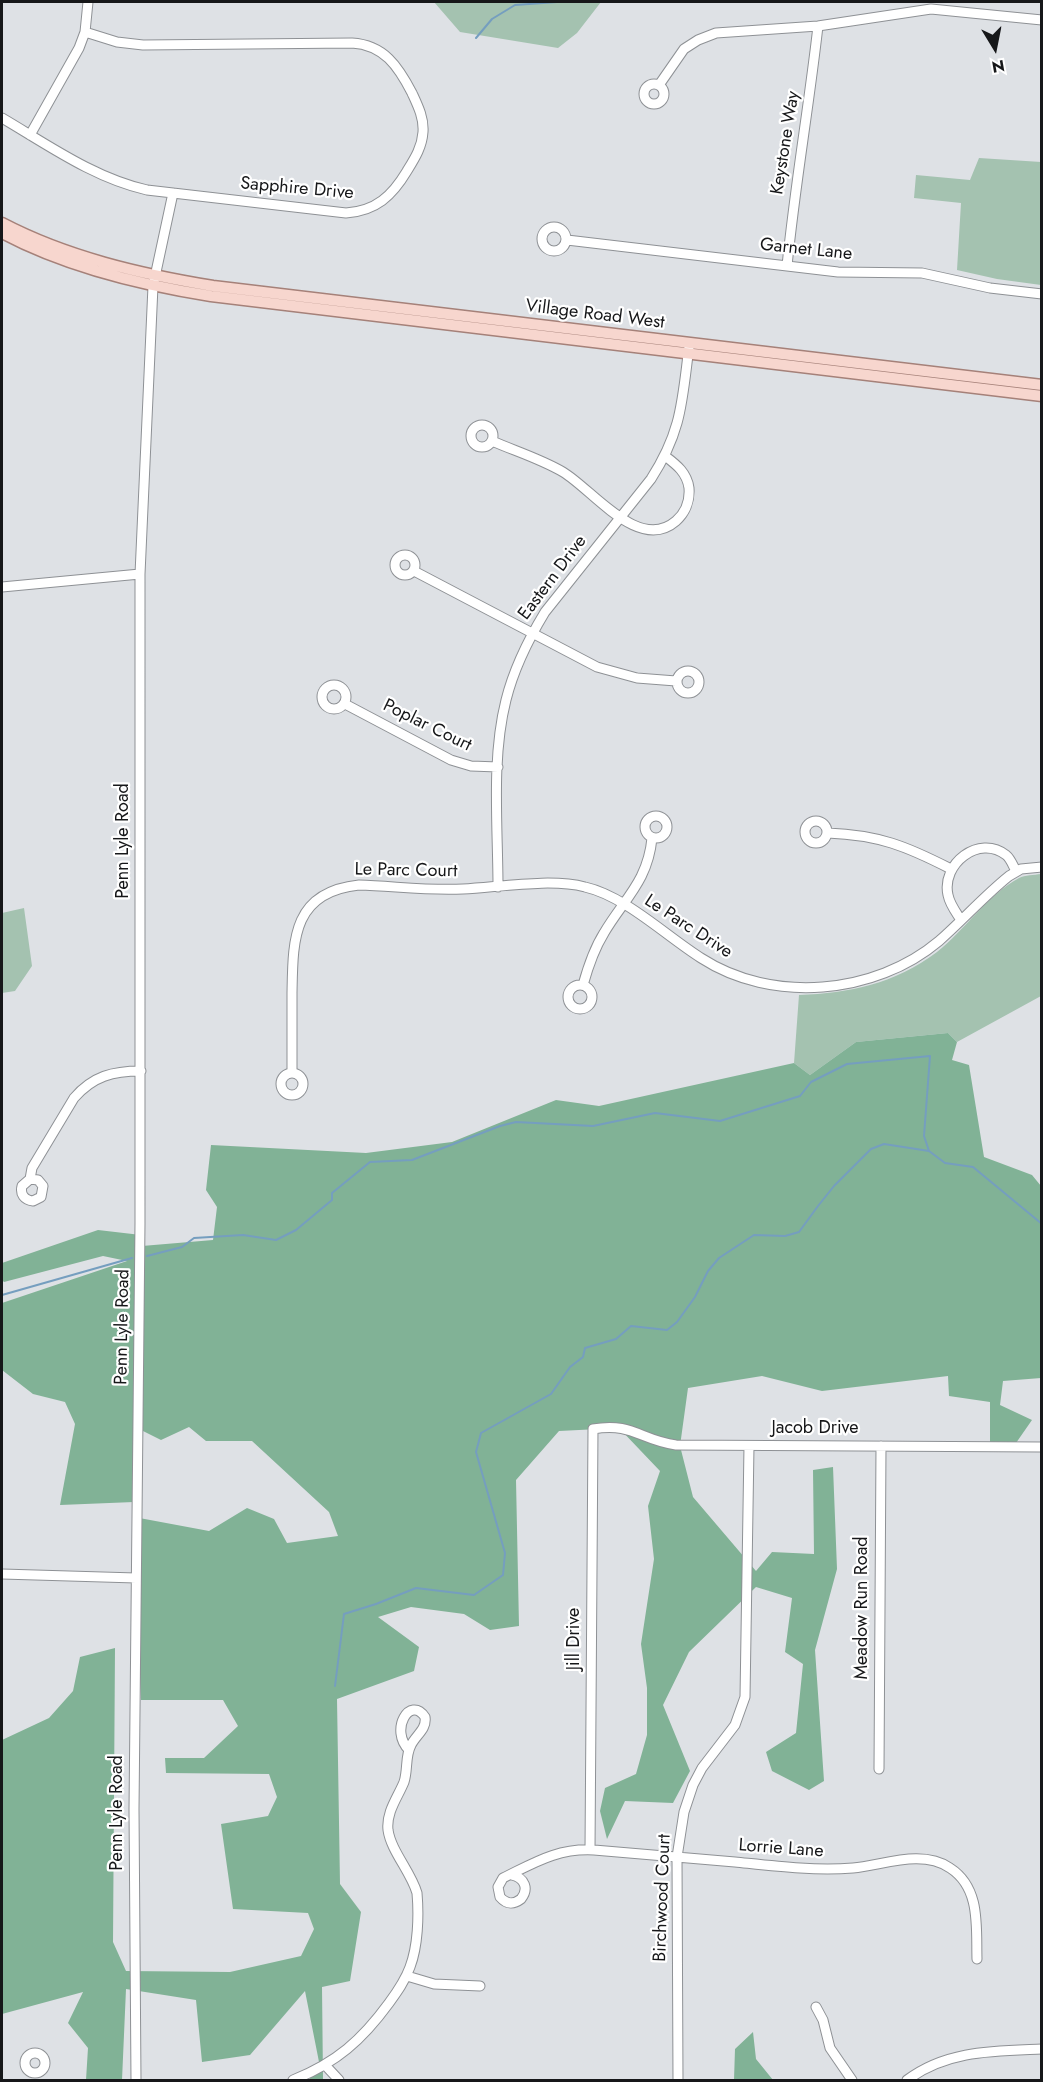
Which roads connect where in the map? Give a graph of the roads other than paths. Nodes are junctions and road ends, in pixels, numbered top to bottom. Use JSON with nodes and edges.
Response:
{"nodes":[{"id":1,"x":88,"y":2,"type":"edge"},
{"id":2,"x":1041,"y":20,"type":"edge"},
{"id":3,"x":818,"y":26,"type":"junction"},
{"id":4,"x":85,"y":32,"type":"junction"},
{"id":5,"x":659,"y":85,"type":"dead end"},
{"id":6,"x":2,"y":118,"type":"edge"},
{"id":7,"x":30,"y":135,"type":"junction"},
{"id":8,"x":173,"y":193,"type":"junction"},
{"id":9,"x":2,"y":223,"type":"edge"},
{"id":10,"x":2,"y":233,"type":"edge"},
{"id":11,"x":567,"y":240,"type":"dead end"},
{"id":12,"x":787,"y":266,"type":"junction"},
{"id":13,"x":154,"y":281,"type":"junction"},
{"id":14,"x":1041,"y":294,"type":"edge"},
{"id":15,"x":688,"y":349,"type":"junction"},
{"id":16,"x":876,"y":376,"type":"junction"},
{"id":17,"x":1041,"y":385,"type":"edge"},
{"id":18,"x":1041,"y":396,"type":"edge"},
{"id":19,"x":1041,"y":402,"type":"edge"},
{"id":20,"x":492,"y":441,"type":"dead end"},
{"id":21,"x":665,"y":456,"type":"junction"},
{"id":22,"x":620,"y":517,"type":"junction"},
{"id":23,"x":414,"y":571,"type":"dead end"},
{"id":24,"x":140,"y":574,"type":"junction"},
{"id":25,"x":2,"y":587,"type":"edge"},
{"id":26,"x":532,"y":633,"type":"junction"},
{"id":27,"x":676,"y":681,"type":"dead end"},
{"id":28,"x":345,"y":704,"type":"dead end"},
{"id":29,"x":498,"y":767,"type":"junction"},
{"id":30,"x":828,"y":832,"type":"dead end"},
{"id":31,"x":652,"y":838,"type":"dead end"},
{"id":32,"x":1041,"y":867,"type":"edge"},
{"id":33,"x":951,"y":869,"type":"junction"},
{"id":34,"x":1016,"y":872,"type":"junction"},
{"id":35,"x":498,"y":887,"type":"junction"},
{"id":36,"x":624,"y":905,"type":"junction"},
{"id":37,"x":961,"y":920,"type":"junction"},
{"id":38,"x":583,"y":985,"type":"dead end"},
{"id":39,"x":141,"y":1071,"type":"junction"},
{"id":40,"x":292,"y":1073,"type":"dead end"},
{"id":41,"x":30,"y":1179,"type":"dead end"},
{"id":42,"x":593,"y":1429,"type":"joint"},
{"id":43,"x":749,"y":1446,"type":"junction"},
{"id":44,"x":881,"y":1446,"type":"junction"},
{"id":45,"x":1041,"y":1447,"type":"edge"},
{"id":46,"x":2,"y":1574,"type":"edge"},
{"id":47,"x":136,"y":1578,"type":"junction"},
{"id":48,"x":409,"y":1750,"type":"junction"},
{"id":49,"x":879,"y":1769,"type":"dead end"},
{"id":50,"x":590,"y":1850,"type":"junction"},
{"id":51,"x":677,"y":1857,"type":"junction"},
{"id":52,"x":512,"y":1875,"type":"dead end"},
{"id":53,"x":977,"y":1959,"type":"dead end"},
{"id":54,"x":407,"y":1976,"type":"junction"},
{"id":55,"x":480,"y":1986,"type":"dead end"},
{"id":56,"x":816,"y":2007,"type":"dead end"},
{"id":57,"x":1041,"y":2049,"type":"edge"},
{"id":58,"x":325,"y":2065,"type":"junction"},
{"id":59,"x":136,"y":2080,"type":"edge"},
{"id":60,"x":293,"y":2080,"type":"edge"},
{"id":61,"x":339,"y":2080,"type":"edge"},
{"id":62,"x":678,"y":2080,"type":"edge"},
{"id":63,"x":852,"y":2080,"type":"edge"},
{"id":64,"x":907,"y":2080,"type":"edge"}],
"edges":[{"from":1,"to":4,"type":"street"},
{"from":2,"to":3,"type":"street"},
{"from":3,"to":5,"type":"street"},
{"from":3,"to":12,"type":"street","name":"Keystone Way"},
{"from":4,"to":7,"type":"street"},
{"from":4,"to":8,"type":"street","name":"Sapphire Drive"},
{"from":6,"to":7,"type":"street","name":"Sapphire Drive"},
{"from":7,"to":8,"type":"street","name":"Sapphire Drive"},
{"from":8,"to":13,"type":"street"},
{"from":9,"to":13,"type":"main road"},
{"from":10,"to":13,"type":"main road"},
{"from":11,"to":12,"type":"street","name":"Garnet Lane"},
{"from":12,"to":14,"type":"street","name":"Garnet Lane"},
{"from":13,"to":15,"type":"main road","name":"Village Road West"},
{"from":13,"to":24,"type":"street"},
{"from":15,"to":16,"type":"main road","name":"Village Road West"},
{"from":15,"to":17,"type":"main road","name":"Village Road West"},
{"from":15,"to":21,"type":"street","name":"Eastern Drive"},
{"from":16,"to":18,"type":"main road","name":"Village Road West"},
{"from":16,"to":19,"type":"main road"},
{"from":20,"to":22,"type":"street"},
{"from":21,"to":22,"type":"street","name":"Eastern Drive"},
{"from":21,"to":22,"type":"street"},
{"from":22,"to":26,"type":"street","name":"Eastern Drive"},
{"from":23,"to":26,"type":"street"},
{"from":24,"to":25,"type":"street"},
{"from":24,"to":39,"type":"street","name":"Penn Lyle Road"},
{"from":26,"to":27,"type":"street"},
{"from":26,"to":29,"type":"street","name":"Eastern Drive"},
{"from":28,"to":29,"type":"street","name":"Poplar Court"},
{"from":29,"to":35,"type":"street","name":"Eastern Drive"},
{"from":30,"to":33,"type":"street"},
{"from":31,"to":36,"type":"street"},
{"from":32,"to":34,"type":"street","name":"Le Parc Drive"},
{"from":33,"to":34,"type":"street"},
{"from":33,"to":37,"type":"street"},
{"from":34,"to":37,"type":"street","name":"Le Parc Drive"},
{"from":35,"to":36,"type":"street","name":"Le Parc Drive"},
{"from":35,"to":40,"type":"street","name":"Le Parc Court"},
{"from":36,"to":37,"type":"street","name":"Le Parc Drive"},
{"from":36,"to":38,"type":"street"},
{"from":39,"to":41,"type":"street"},
{"from":39,"to":47,"type":"street","name":"Penn Lyle Road"},
{"from":42,"to":43,"type":"street","name":"Jacob Drive"},
{"from":42,"to":50,"type":"street","name":"Jill Drive"},
{"from":43,"to":44,"type":"street","name":"Jacob Drive"},
{"from":43,"to":51,"type":"street","name":"Birchwood Court"},
{"from":44,"to":45,"type":"street","name":"Jacob Drive"},
{"from":44,"to":49,"type":"street","name":"Meadow Run Road"},
{"from":46,"to":47,"type":"street"},
{"from":47,"to":59,"type":"street","name":"Penn Lyle Road"},
{"from":48,"to":48,"type":"street"},
{"from":48,"to":54,"type":"street"},
{"from":50,"to":51,"type":"street","name":"Lorrie Lane"},
{"from":50,"to":52,"type":"street","name":"Lorrie Lane"},
{"from":51,"to":53,"type":"street","name":"Lorrie Lane"},
{"from":51,"to":62,"type":"street","name":"Birchwood Court"},
{"from":54,"to":55,"type":"street"},
{"from":54,"to":58,"type":"street"},
{"from":56,"to":63,"type":"street"},
{"from":57,"to":64,"type":"street"},
{"from":58,"to":60,"type":"street"},
{"from":58,"to":61,"type":"street"}]}
